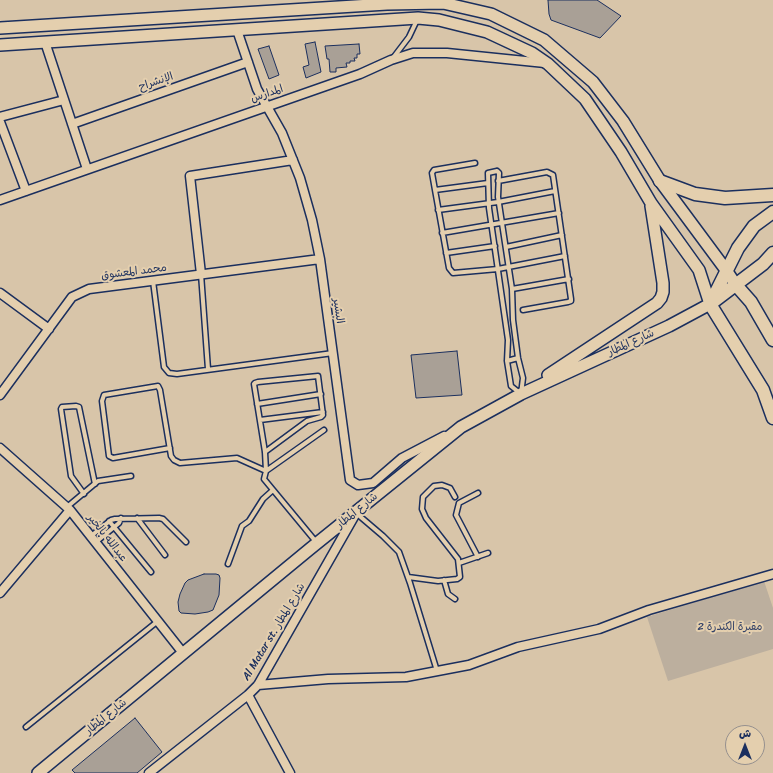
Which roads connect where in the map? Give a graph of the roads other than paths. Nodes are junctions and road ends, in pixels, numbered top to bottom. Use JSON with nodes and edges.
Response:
{"nodes":[{"id":1,"x":418,"y":18,"type":"junction"},
{"id":2,"x":0,"y":28,"type":"edge"},
{"id":3,"x":237,"y":30,"type":"junction"},
{"id":4,"x":45,"y":42,"type":"junction"},
{"id":5,"x":0,"y":45,"type":"edge"},
{"id":6,"x":392,"y":60,"type":"junction"},
{"id":7,"x":248,"y":62,"type":"junction"},
{"id":8,"x":548,"y":64,"type":"junction"},
{"id":9,"x":64,"y":100,"type":"junction"},
{"id":10,"x":266,"y":107,"type":"junction"},
{"id":11,"x":0,"y":117,"type":"edge"},
{"id":12,"x":0,"y":122,"type":"edge"},
{"id":13,"x":72,"y":124,"type":"junction"},
{"id":14,"x":293,"y":160,"type":"junction"},
{"id":15,"x":475,"y":163,"type":"dead end"},
{"id":16,"x":87,"y":169,"type":"junction"},
{"id":17,"x":498,"y":181,"type":"junction"},
{"id":18,"x":660,"y":181,"type":"junction"},
{"id":19,"x":488,"y":183,"type":"junction"},
{"id":20,"x":435,"y":190,"type":"junction"},
{"id":21,"x":26,"y":191,"type":"junction"},
{"id":22,"x":556,"y":191,"type":"junction"},
{"id":23,"x":773,"y":195,"type":"edge"},
{"id":24,"x":0,"y":200,"type":"edge"},
{"id":25,"x":498,"y":202,"type":"junction"},
{"id":26,"x":489,"y":203,"type":"junction"},
{"id":27,"x":650,"y":203,"type":"junction"},
{"id":28,"x":438,"y":210,"type":"junction"},
{"id":29,"x":773,"y":212,"type":"edge"},
{"id":30,"x":559,"y":213,"type":"junction"},
{"id":31,"x":502,"y":224,"type":"junction"},
{"id":32,"x":492,"y":226,"type":"junction"},
{"id":33,"x":442,"y":233,"type":"junction"},
{"id":34,"x":562,"y":235,"type":"junction"},
{"id":35,"x":495,"y":246,"type":"junction"},
{"id":36,"x":506,"y":247,"type":"junction"},
{"id":37,"x":446,"y":253,"type":"junction"},
{"id":38,"x":773,"y":253,"type":"edge"},
{"id":39,"x":565,"y":256,"type":"junction"},
{"id":40,"x":320,"y":259,"type":"junction"},
{"id":41,"x":509,"y":266,"type":"junction"},
{"id":42,"x":498,"y":269,"type":"junction"},
{"id":43,"x":726,"y":270,"type":"junction"},
{"id":44,"x":201,"y":274,"type":"junction"},
{"id":45,"x":569,"y":278,"type":"junction"},
{"id":46,"x":153,"y":280,"type":"junction"},
{"id":47,"x":736,"y":285,"type":"junction"},
{"id":48,"x":512,"y":289,"type":"junction"},
{"id":49,"x":0,"y":293,"type":"edge"},
{"id":50,"x":710,"y":304,"type":"junction"},
{"id":51,"x":523,"y":310,"type":"dead end"},
{"id":52,"x":513,"y":320,"type":"junction"},
{"id":53,"x":505,"y":321,"type":"junction"},
{"id":54,"x":49,"y":329,"type":"junction"},
{"id":55,"x":773,"y":340,"type":"edge"},
{"id":56,"x":333,"y":353,"type":"junction"},
{"id":57,"x":518,"y":358,"type":"junction"},
{"id":58,"x":507,"y":361,"type":"junction"},
{"id":59,"x":208,"y":370,"type":"junction"},
{"id":60,"x":3,"y":386,"type":"edge"},
{"id":61,"x":321,"y":394,"type":"junction"},
{"id":62,"x":521,"y":394,"type":"junction"},
{"id":63,"x":0,"y":395,"type":"edge"},
{"id":64,"x":257,"y":404,"type":"junction"},
{"id":65,"x":323,"y":412,"type":"junction"},
{"id":66,"x":773,"y":418,"type":"edge"},
{"id":67,"x":260,"y":420,"type":"junction"},
{"id":68,"x":461,"y":427,"type":"junction"},
{"id":69,"x":324,"y":430,"type":"dead end"},
{"id":70,"x":0,"y":448,"type":"edge"},
{"id":71,"x":170,"y":448,"type":"junction"},
{"id":72,"x":265,"y":452,"type":"junction"},
{"id":73,"x":266,"y":471,"type":"junction"},
{"id":74,"x":131,"y":476,"type":"dead end"},
{"id":75,"x":95,"y":484,"type":"junction"},
{"id":76,"x":273,"y":490,"type":"junction"},
{"id":77,"x":478,"y":493,"type":"dead end"},
{"id":78,"x":84,"y":494,"type":"junction"},
{"id":79,"x":455,"y":497,"type":"dead end"},
{"id":80,"x":69,"y":509,"type":"junction"},
{"id":81,"x":357,"y":512,"type":"junction"},
{"id":82,"x":121,"y":518,"type":"junction"},
{"id":83,"x":137,"y":518,"type":"junction"},
{"id":84,"x":108,"y":522,"type":"junction"},
{"id":85,"x":114,"y":528,"type":"junction"},
{"id":86,"x":93,"y":539,"type":"junction"},
{"id":87,"x":186,"y":542,"type":"dead end"},
{"id":88,"x":318,"y":543,"type":"junction"},
{"id":89,"x":488,"y":553,"type":"dead end"},
{"id":90,"x":165,"y":555,"type":"dead end"},
{"id":91,"x":478,"y":557,"type":"junction"},
{"id":92,"x":228,"y":564,"type":"dead end"},
{"id":93,"x":459,"y":564,"type":"junction"},
{"id":94,"x":151,"y":572,"type":"dead end"},
{"id":95,"x":773,"y":574,"type":"edge"},
{"id":96,"x":408,"y":577,"type":"junction"},
{"id":97,"x":444,"y":580,"type":"junction"},
{"id":98,"x":0,"y":593,"type":"edge"},
{"id":99,"x":455,"y":599,"type":"dead end"},
{"id":100,"x":158,"y":621,"type":"junction"},
{"id":101,"x":183,"y":653,"type":"junction"},
{"id":102,"x":437,"y":671,"type":"junction"},
{"id":103,"x":258,"y":685,"type":"junction"},
{"id":104,"x":248,"y":695,"type":"junction"},
{"id":105,"x":26,"y":727,"type":"dead end"},
{"id":106,"x":154,"y":771,"type":"edge"},
{"id":107,"x":38,"y":773,"type":"edge"},
{"id":108,"x":290,"y":773,"type":"edge"}],
"edges":[{"from":1,"to":3,"type":"main road"},
{"from":1,"to":6,"type":"lane"},
{"from":1,"to":8,"type":"main road"},
{"from":2,"to":18,"type":"main road"},
{"from":3,"to":4,"type":"main road"},
{"from":3,"to":7,"type":"street","name":"البشير"},
{"from":4,"to":5,"type":"main road"},
{"from":4,"to":9,"type":"street"},
{"from":6,"to":8,"type":"street","name":"المدارس"},
{"from":6,"to":10,"type":"street","name":"المدارس"},
{"from":7,"to":10,"type":"street","name":"البشير"},
{"from":7,"to":13,"type":"street","name":"الإنشراح"},
{"from":8,"to":27,"type":"main road"},
{"from":9,"to":11,"type":"street"},
{"from":9,"to":13,"type":"street"},
{"from":10,"to":14,"type":"street","name":"البشير"},
{"from":10,"to":16,"type":"street","name":"المدارس"},
{"from":12,"to":21,"type":"street"},
{"from":13,"to":16,"type":"street"},
{"from":14,"to":40,"type":"street","name":"البشير"},
{"from":14,"to":44,"type":"street"},
{"from":15,"to":20,"type":"lane"},
{"from":16,"to":21,"type":"street","name":"المدارس"},
{"from":17,"to":19,"type":"lane"},
{"from":17,"to":22,"type":"lane"},
{"from":17,"to":25,"type":"lane"},
{"from":18,"to":23,"type":"main road"},
{"from":18,"to":43,"type":"main road"},
{"from":19,"to":20,"type":"lane"},
{"from":19,"to":26,"type":"lane"},
{"from":20,"to":28,"type":"lane"},
{"from":21,"to":24,"type":"street","name":"المدارس"},
{"from":22,"to":25,"type":"lane"},
{"from":22,"to":30,"type":"lane"},
{"from":25,"to":26,"type":"lane"},
{"from":25,"to":31,"type":"lane"},
{"from":26,"to":28,"type":"lane"},
{"from":26,"to":32,"type":"lane"},
{"from":27,"to":50,"type":"main road"},
{"from":27,"to":62,"type":"main road"},
{"from":28,"to":33,"type":"lane"},
{"from":29,"to":43,"type":"main road"},
{"from":30,"to":31,"type":"lane"},
{"from":30,"to":34,"type":"lane"},
{"from":31,"to":32,"type":"lane"},
{"from":31,"to":36,"type":"lane"},
{"from":32,"to":33,"type":"lane"},
{"from":32,"to":35,"type":"lane"},
{"from":33,"to":37,"type":"lane"},
{"from":34,"to":36,"type":"lane"},
{"from":34,"to":39,"type":"lane"},
{"from":35,"to":37,"type":"lane"},
{"from":35,"to":42,"type":"lane"},
{"from":36,"to":41,"type":"lane"},
{"from":37,"to":42,"type":"lane"},
{"from":38,"to":47,"type":"main road"},
{"from":39,"to":41,"type":"lane"},
{"from":39,"to":45,"type":"lane"},
{"from":40,"to":44,"type":"street","name":"محمد المعشوق"},
{"from":40,"to":56,"type":"street","name":"البشير"},
{"from":41,"to":42,"type":"lane"},
{"from":41,"to":48,"type":"lane"},
{"from":42,"to":53,"type":"lane"},
{"from":43,"to":47,"type":"main road"},
{"from":43,"to":50,"type":"main road"},
{"from":44,"to":46,"type":"street","name":"محمد المعشوق"},
{"from":44,"to":59,"type":"lane"},
{"from":45,"to":48,"type":"lane"},
{"from":45,"to":51,"type":"lane"},
{"from":46,"to":54,"type":"street","name":"محمد المعشوق"},
{"from":46,"to":59,"type":"lane"},
{"from":47,"to":50,"type":"main road"},
{"from":47,"to":55,"type":"main road"},
{"from":48,"to":52,"type":"lane"},
{"from":49,"to":54,"type":"street"},
{"from":50,"to":62,"type":"main road","name":"شارع المطار"},
{"from":50,"to":66,"type":"main road"},
{"from":52,"to":53,"type":"lane"},
{"from":52,"to":57,"type":"lane"},
{"from":53,"to":58,"type":"lane"},
{"from":54,"to":60,"type":"street","name":"محمد المعشوق"},
{"from":56,"to":59,"type":"lane"},
{"from":56,"to":68,"type":"street","name":"البشير"},
{"from":57,"to":58,"type":"lane"},
{"from":57,"to":62,"type":"lane"},
{"from":58,"to":62,"type":"lane"},
{"from":60,"to":63,"type":"street","name":"محمد المعشوق"},
{"from":61,"to":64,"type":"lane"},
{"from":61,"to":64,"type":"lane"},
{"from":61,"to":65,"type":"lane"},
{"from":62,"to":68,"type":"main road","name":"شارع المطار"},
{"from":64,"to":67,"type":"lane"},
{"from":65,"to":67,"type":"lane"},
{"from":65,"to":72,"type":"lane"},
{"from":67,"to":72,"type":"lane"},
{"from":68,"to":81,"type":"main road","name":"شارع المطار"},
{"from":69,"to":73,"type":"lane"},
{"from":70,"to":80,"type":"street","name":"عبدالله بالخير"},
{"from":71,"to":71,"type":"lane"},
{"from":71,"to":73,"type":"lane"},
{"from":72,"to":73,"type":"lane"},
{"from":73,"to":76,"type":"lane"},
{"from":74,"to":75,"type":"lane"},
{"from":75,"to":78,"type":"lane"},
{"from":75,"to":78,"type":"lane"},
{"from":76,"to":88,"type":"lane"},
{"from":76,"to":92,"type":"lane"},
{"from":77,"to":91,"type":"lane"},
{"from":78,"to":80,"type":"lane"},
{"from":79,"to":93,"type":"lane"},
{"from":80,"to":86,"type":"street","name":"عبدالله بالخير"},
{"from":80,"to":98,"type":"street"},
{"from":81,"to":88,"type":"main road","name":"شارع المطار"},
{"from":81,"to":96,"type":"lane"},
{"from":81,"to":103,"type":"street","name":"Al Matar st. شارع المطار"},
{"from":82,"to":83,"type":"lane"},
{"from":82,"to":84,"type":"lane"},
{"from":82,"to":85,"type":"lane"},
{"from":83,"to":87,"type":"lane"},
{"from":83,"to":90,"type":"lane"},
{"from":84,"to":85,"type":"lane"},
{"from":84,"to":86,"type":"lane"},
{"from":85,"to":86,"type":"lane"},
{"from":85,"to":94,"type":"lane"},
{"from":86,"to":100,"type":"street","name":"عبدالله بالخير"},
{"from":88,"to":101,"type":"main road","name":"شارع المطار"},
{"from":89,"to":91,"type":"lane"},
{"from":91,"to":93,"type":"lane"},
{"from":93,"to":97,"type":"lane"},
{"from":95,"to":102,"type":"street"},
{"from":96,"to":97,"type":"lane"},
{"from":96,"to":102,"type":"lane"},
{"from":97,"to":99,"type":"lane"},
{"from":100,"to":101,"type":"street","name":"عبدالله بالخير"},
{"from":100,"to":105,"type":"lane"},
{"from":101,"to":107,"type":"main road","name":"شارع المطار"},
{"from":102,"to":103,"type":"street"},
{"from":103,"to":104,"type":"street","name":"Al Matar st. شارع المطار"},
{"from":104,"to":106,"type":"street","name":"Al Matar st. شارع المطار"},
{"from":104,"to":108,"type":"street"}]}
